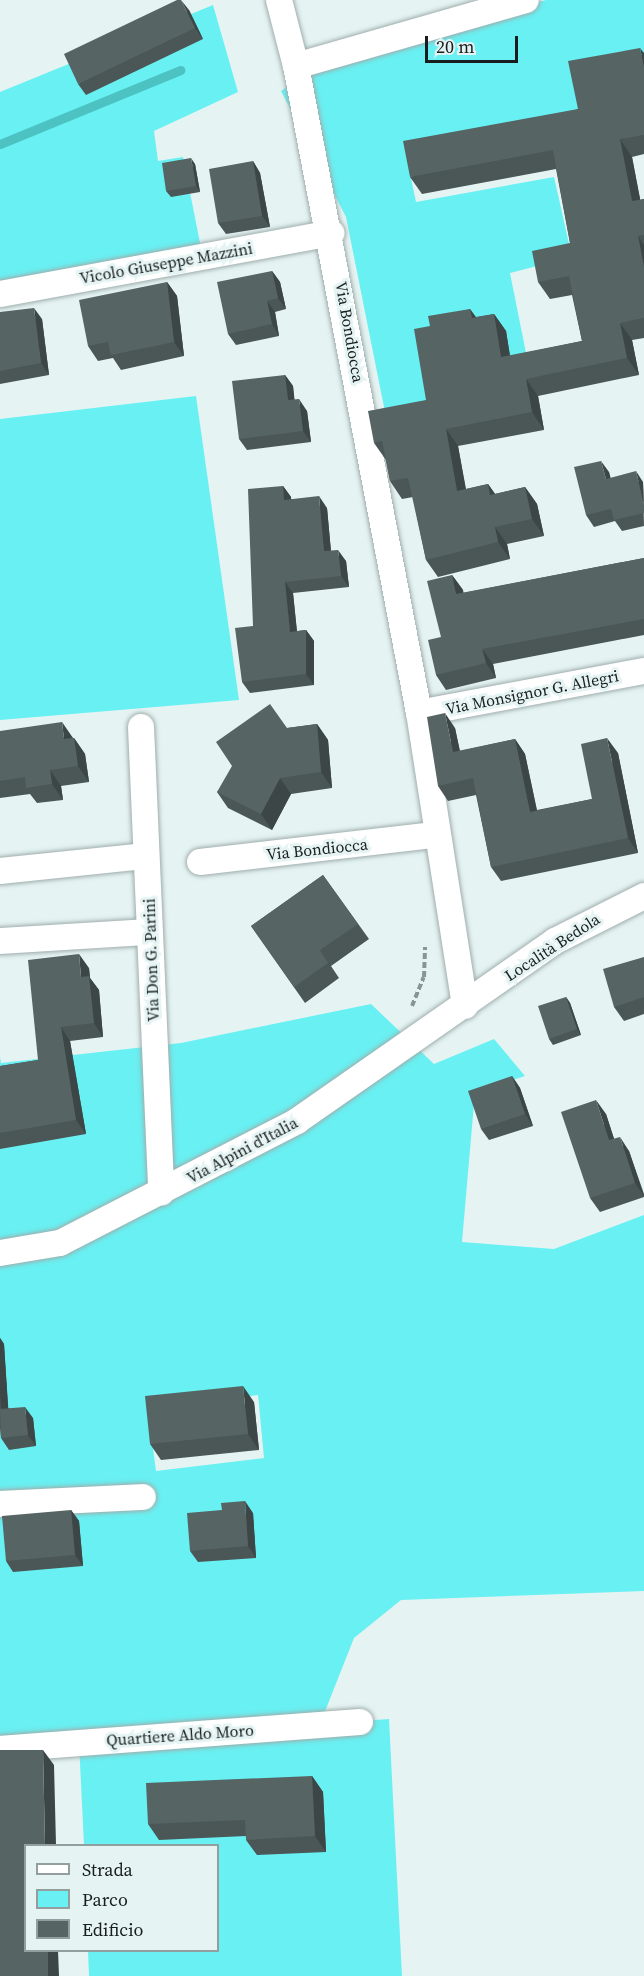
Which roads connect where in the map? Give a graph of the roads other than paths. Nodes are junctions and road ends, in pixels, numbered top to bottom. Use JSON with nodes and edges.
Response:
{"nodes":[{"id":1,"x":279,"y":0,"type":"edge"},
{"id":2,"x":526,"y":0,"type":"edge"},
{"id":3,"x":296,"y":66,"type":"junction"},
{"id":4,"x":332,"y":233,"type":"junction"},
{"id":5,"x":0,"y":294,"type":"edge"},
{"id":6,"x":644,"y":671,"type":"edge"},
{"id":7,"x":419,"y":713,"type":"junction"},
{"id":8,"x":141,"y":727,"type":"dead end"},
{"id":9,"x":434,"y":835,"type":"junction"},
{"id":10,"x":146,"y":856,"type":"junction"},
{"id":11,"x":200,"y":862,"type":"dead end"},
{"id":12,"x":0,"y":871,"type":"edge"},
{"id":13,"x":644,"y":896,"type":"edge"},
{"id":14,"x":149,"y":932,"type":"junction"},
{"id":15,"x":0,"y":941,"type":"edge"},
{"id":16,"x":465,"y":1006,"type":"junction"},
{"id":17,"x":161,"y":1193,"type":"junction"},
{"id":18,"x":0,"y":1252,"type":"edge"},
{"id":19,"x":143,"y":1497,"type":"dead end"},
{"id":20,"x":0,"y":1504,"type":"edge"},
{"id":21,"x":360,"y":1722,"type":"dead end"},
{"id":22,"x":0,"y":1749,"type":"edge"}],
"edges":[{"from":1,"to":3,"type":"street","name":"Via Bondiocca"},
{"from":2,"to":3,"type":"street"},
{"from":3,"to":4,"type":"street","name":"Via Bondiocca"},
{"from":4,"to":5,"type":"street","name":"Vicolo Giuseppe Mazzini"},
{"from":4,"to":7,"type":"street","name":"Via Bondiocca"},
{"from":6,"to":7,"type":"street","name":"Via Monsignor G. Allegri"},
{"from":7,"to":9,"type":"street","name":"Via Bondiocca"},
{"from":8,"to":10,"type":"street","name":"Via Don G. Parini"},
{"from":9,"to":11,"type":"street","name":"Via Bondiocca"},
{"from":9,"to":16,"type":"street","name":"Via Bondiocca"},
{"from":10,"to":12,"type":"street"},
{"from":10,"to":14,"type":"street","name":"Via Don G. Parini"},
{"from":13,"to":16,"type":"street","name":"Località Bedola"},
{"from":14,"to":15,"type":"street"},
{"from":14,"to":17,"type":"street","name":"Via Don G. Parini"},
{"from":16,"to":17,"type":"street","name":"Via Alpini d'Italia"},
{"from":17,"to":18,"type":"street","name":"Via Alpini d'Italia"},
{"from":19,"to":20,"type":"street"},
{"from":21,"to":22,"type":"street","name":"Quartiere Aldo Moro"}]}
